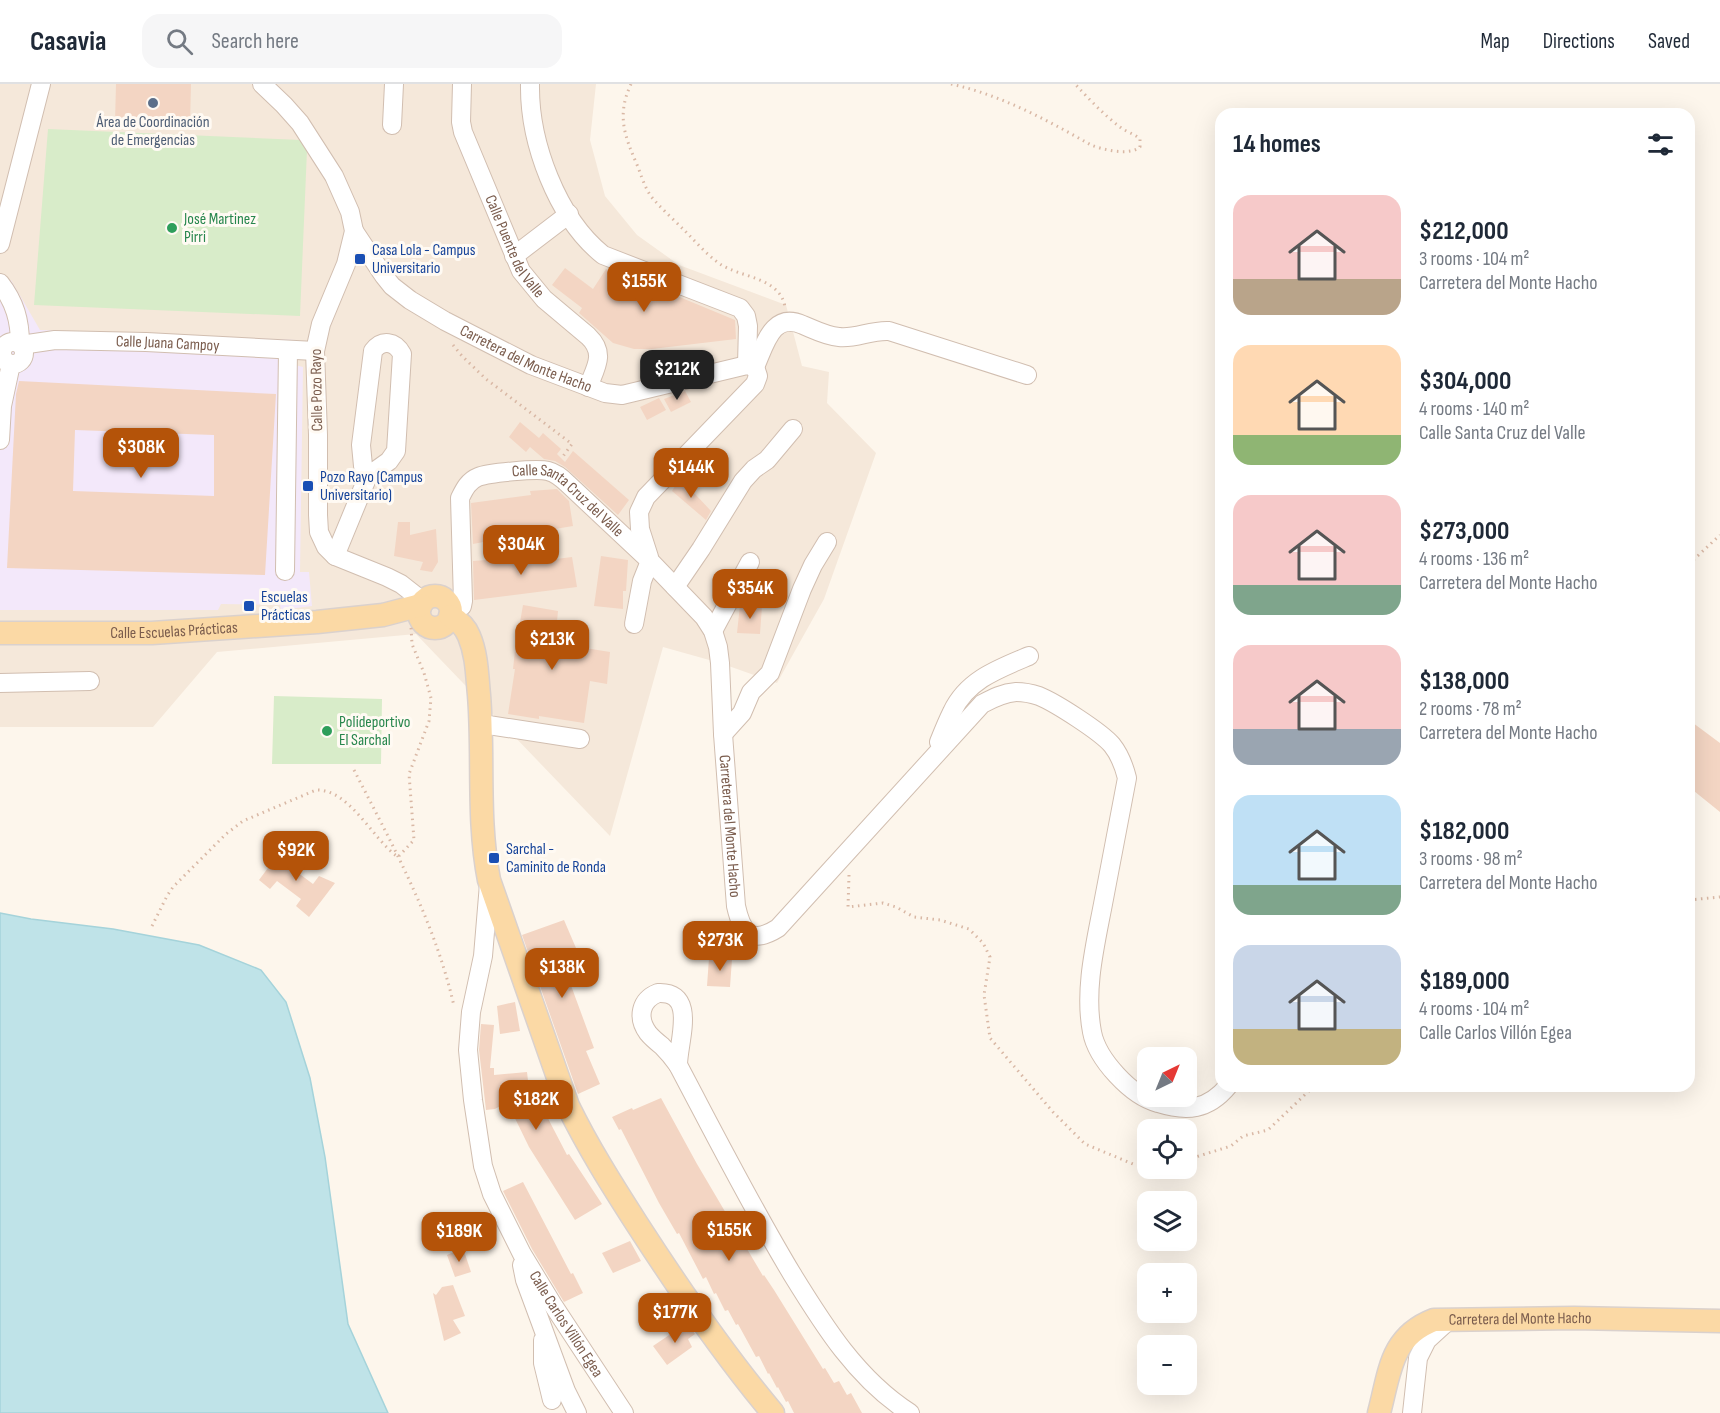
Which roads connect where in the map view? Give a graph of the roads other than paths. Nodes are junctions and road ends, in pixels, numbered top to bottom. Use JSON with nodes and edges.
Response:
{"nodes":[{"id":1,"x":41,"y":84,"type":"edge"},
{"id":2,"x":262,"y":84,"type":"edge"},
{"id":3,"x":394,"y":84,"type":"edge"},
{"id":4,"x":462,"y":84,"type":"edge"},
{"id":5,"x":530,"y":84,"type":"edge"},
{"id":6,"x":392,"y":125,"type":"dead end"},
{"id":7,"x":569,"y":214,"type":"junction"},
{"id":8,"x":354,"y":231,"type":"junction"},
{"id":9,"x":0,"y":244,"type":"edge"},
{"id":10,"x":514,"y":256,"type":"junction"},
{"id":11,"x":0,"y":284,"type":"edge"},
{"id":12,"x":0,"y":289,"type":"edge"},
{"id":13,"x":17,"y":344,"type":"junction"},
{"id":14,"x":288,"y":350,"type":"junction"},
{"id":15,"x":315,"y":351,"type":"junction"},
{"id":16,"x":751,"y":366,"type":"junction"},
{"id":17,"x":1027,"y":375,"type":"dead end"},
{"id":18,"x":588,"y":387,"type":"junction"},
{"id":19,"x":793,"y":429,"type":"dead end"},
{"id":20,"x":0,"y":440,"type":"edge"},
{"id":21,"x":368,"y":476,"type":"junction"},
{"id":22,"x":639,"y":512,"type":"junction"},
{"id":23,"x":613,"y":526,"type":"junction"},
{"id":24,"x":827,"y":542,"type":"dead end"},
{"id":25,"x":335,"y":556,"type":"junction"},
{"id":26,"x":650,"y":561,"type":"junction"},
{"id":27,"x":750,"y":562,"type":"dead end"},
{"id":28,"x":285,"y":571,"type":"dead end"},
{"id":29,"x":675,"y":587,"type":"junction"},
{"id":30,"x":431,"y":615,"type":"junction"},
{"id":31,"x":634,"y":624,"type":"dead end"},
{"id":32,"x":713,"y":631,"type":"junction"},
{"id":33,"x":0,"y":633,"type":"edge"},
{"id":34,"x":1029,"y":656,"type":"dead end"},
{"id":35,"x":90,"y":681,"type":"dead end"},
{"id":36,"x":0,"y":682,"type":"edge"},
{"id":37,"x":482,"y":724,"type":"junction"},
{"id":38,"x":723,"y":734,"type":"junction"},
{"id":39,"x":580,"y":739,"type":"dead end"},
{"id":40,"x":934,"y":755,"type":"junction"},
{"id":41,"x":489,"y":880,"type":"junction"},
{"id":42,"x":678,"y":1065,"type":"dead end"},
{"id":43,"x":1223,"y":1092,"type":"edge"},
{"id":44,"x":522,"y":1254,"type":"junction"},
{"id":45,"x":1450,"y":1319,"type":"junction"},
{"id":46,"x":1720,"y":1322,"type":"edge"},
{"id":47,"x":544,"y":1332,"type":"junction"},
{"id":48,"x":552,"y":1400,"type":"dead end"},
{"id":49,"x":576,"y":1412,"type":"edge"},
{"id":50,"x":624,"y":1413,"type":"edge"},
{"id":51,"x":773,"y":1413,"type":"edge"},
{"id":52,"x":910,"y":1413,"type":"edge"},
{"id":53,"x":1379,"y":1413,"type":"edge"},
{"id":54,"x":1412,"y":1413,"type":"edge"}],
"edges":[{"from":1,"to":9,"type":"street"},
{"from":2,"to":8,"type":"street","name":"Calle Pozo Rayo"},
{"from":3,"to":6,"type":"street"},
{"from":4,"to":10,"type":"street","name":"Calle Puente del Valle"},
{"from":5,"to":7,"type":"street"},
{"from":7,"to":10,"type":"street"},
{"from":7,"to":16,"type":"street"},
{"from":8,"to":15,"type":"street","name":"Calle Pozo Rayo"},
{"from":8,"to":18,"type":"street","name":"Carretera del Monte Hacho"},
{"from":10,"to":18,"type":"street","name":"Calle Puente del Valle"},
{"from":11,"to":13,"type":"street"},
{"from":12,"to":13,"type":"street"},
{"from":13,"to":14,"type":"street","name":"Calle Juana Campoy"},
{"from":13,"to":20,"type":"street"},
{"from":14,"to":15,"type":"street","name":"Calle Juana Campoy"},
{"from":14,"to":28,"type":"street"},
{"from":15,"to":25,"type":"street","name":"Calle Pozo Rayo"},
{"from":16,"to":17,"type":"street"},
{"from":16,"to":18,"type":"street","name":"Carretera del Monte Hacho"},
{"from":16,"to":22,"type":"street"},
{"from":19,"to":29,"type":"street"},
{"from":21,"to":21,"type":"street"},
{"from":21,"to":25,"type":"street"},
{"from":22,"to":23,"type":"street"},
{"from":22,"to":26,"type":"street","name":"Carretera del Monte Hacho"},
{"from":23,"to":26,"type":"street","name":"Calle Santa Cruz del Valle"},
{"from":23,"to":30,"type":"street","name":"Calle Santa Cruz del Valle"},
{"from":24,"to":38,"type":"street"},
{"from":25,"to":30,"type":"street"},
{"from":26,"to":29,"type":"street","name":"Carretera del Monte Hacho"},
{"from":26,"to":31,"type":"street"},
{"from":27,"to":32,"type":"street"},
{"from":29,"to":32,"type":"street","name":"Carretera del Monte Hacho"},
{"from":30,"to":33,"type":"main road","name":"Calle Escuelas Prácticas"},
{"from":30,"to":37,"type":"main road"},
{"from":32,"to":38,"type":"street","name":"Carretera del Monte Hacho"},
{"from":34,"to":40,"type":"street"},
{"from":35,"to":36,"type":"street"},
{"from":37,"to":39,"type":"street"},
{"from":37,"to":41,"type":"main road"},
{"from":38,"to":40,"type":"street","name":"Carretera del Monte Hacho"},
{"from":40,"to":43,"type":"street","name":"Carretera del Monte Hacho"},
{"from":41,"to":44,"type":"street","name":"Calle Carlos Villón Egea"},
{"from":41,"to":51,"type":"main road"},
{"from":42,"to":52,"type":"street"},
{"from":44,"to":47,"type":"street"},
{"from":44,"to":50,"type":"street","name":"Calle Carlos Villón Egea"},
{"from":45,"to":46,"type":"main road","name":"Carretera del Monte Hacho"},
{"from":45,"to":53,"type":"main road","name":"Carretera del Monte Hacho"},
{"from":45,"to":54,"type":"street"},
{"from":47,"to":48,"type":"street"},
{"from":47,"to":49,"type":"street"}]}
